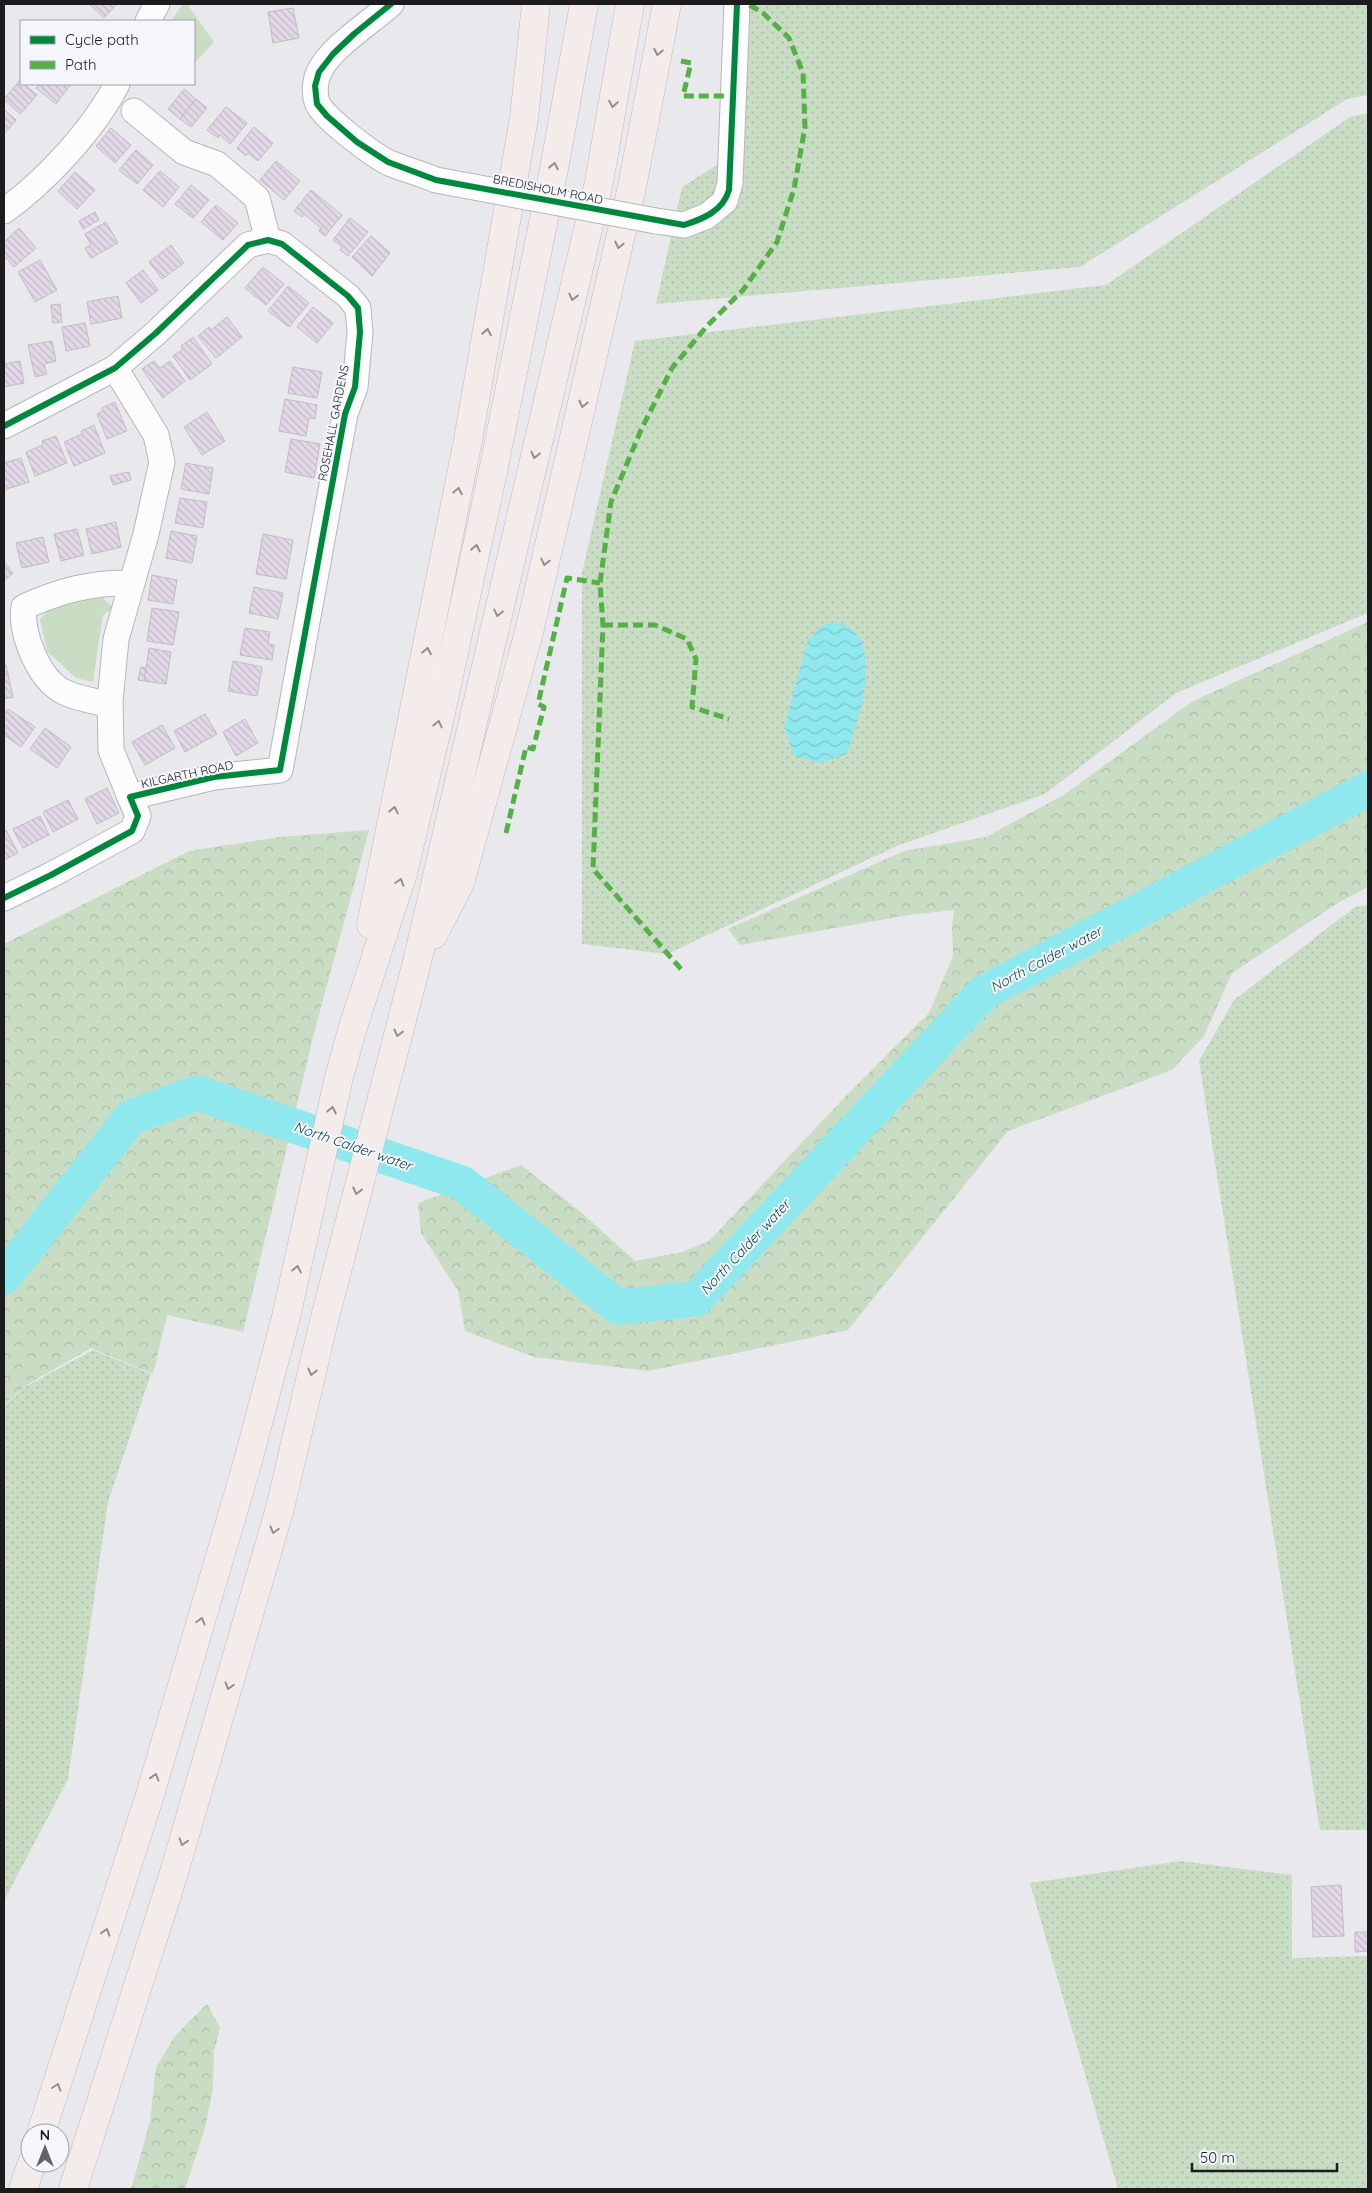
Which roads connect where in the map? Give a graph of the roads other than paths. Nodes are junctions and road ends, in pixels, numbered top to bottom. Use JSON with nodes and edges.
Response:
{"nodes":[{"id":1,"x":391,"y":4,"type":"edge"},
{"id":2,"x":536,"y":4,"type":"edge"},
{"id":3,"x":547,"y":4,"type":"edge"},
{"id":4,"x":584,"y":4,"type":"edge"},
{"id":5,"x":630,"y":4,"type":"edge"},
{"id":6,"x":667,"y":4,"type":"edge"},
{"id":7,"x":738,"y":4,"type":"edge"},
{"id":8,"x":116,"y":85,"type":"edge"},
{"id":9,"x":134,"y":111,"type":"dead end"},
{"id":10,"x":4,"y":210,"type":"edge"},
{"id":11,"x":268,"y":240,"type":"junction"},
{"id":12,"x":115,"y":368,"type":"junction"},
{"id":13,"x":4,"y":426,"type":"edge"},
{"id":14,"x":490,"y":486,"type":"junction"},
{"id":15,"x":131,"y":583,"type":"junction"},
{"id":16,"x":110,"y":705,"type":"junction"},
{"id":17,"x":280,"y":770,"type":"joint"},
{"id":18,"x":130,"y":797,"type":"junction"},
{"id":19,"x":4,"y":898,"type":"edge"},
{"id":20,"x":378,"y":927,"type":"junction"},
{"id":21,"x":428,"y":933,"type":"junction"},
{"id":22,"x":45,"y":2123,"type":"edge"},
{"id":23,"x":29,"y":2173,"type":"edge"},
{"id":24,"x":23,"y":2189,"type":"edge"},
{"id":25,"x":73,"y":2189,"type":"edge"}],
"edges":[{"from":1,"to":7,"type":"street","name":"BREDISHOLM ROAD","bridge":true},
{"from":20,"to":2,"type":"highway","one_way":true},
{"from":3,"to":14,"type":"highway"},
{"from":14,"to":4,"type":"highway","one_way":true},
{"from":5,"to":21,"type":"highway","one_way":true},
{"from":6,"to":21,"type":"highway","one_way":true},
{"from":8,"to":10,"type":"street"},
{"from":9,"to":11,"type":"street"},
{"from":11,"to":12,"type":"street"},
{"from":11,"to":17,"type":"street","name":"ROSEHALL GARDENS"},
{"from":12,"to":13,"type":"street"},
{"from":12,"to":15,"type":"street"},
{"from":20,"to":14,"type":"highway","one_way":true},
{"from":15,"to":16,"type":"street"},
{"from":15,"to":16,"type":"street"},
{"from":16,"to":18,"type":"street"},
{"from":17,"to":18,"type":"street","name":"KILGARTH ROAD"},
{"from":18,"to":19,"type":"street","name":"KILGARTH ROAD"},
{"from":22,"to":20,"type":"highway","one_way":true},
{"from":21,"to":25,"type":"highway","one_way":true},
{"from":23,"to":24,"type":"highway"}]}
